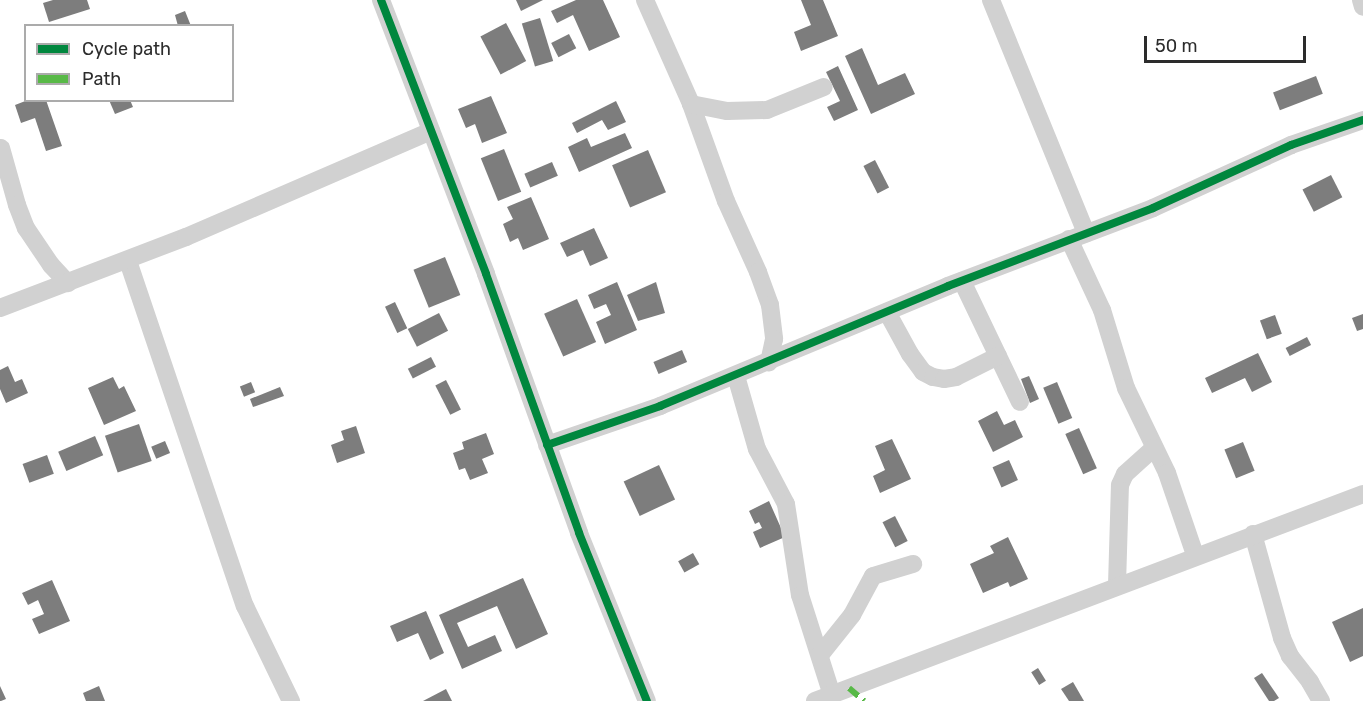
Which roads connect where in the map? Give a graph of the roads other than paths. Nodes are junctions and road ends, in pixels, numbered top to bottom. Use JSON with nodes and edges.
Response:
{"nodes":[{"id":1,"x":381,"y":0,"type":"edge"},
{"id":2,"x":645,"y":0,"type":"edge"},
{"id":3,"x":991,"y":0,"type":"edge"},
{"id":4,"x":1361,"y":0,"type":"edge"},
{"id":5,"x":1363,"y":7,"type":"edge"},
{"id":6,"x":824,"y":87,"type":"dead end"},
{"id":7,"x":691,"y":104,"type":"junction"},
{"id":8,"x":1363,"y":120,"type":"edge"},
{"id":9,"x":431,"y":131,"type":"junction"},
{"id":10,"x":1,"y":148,"type":"edge"},
{"id":11,"x":1078,"y":236,"type":"junction"},
{"id":12,"x":128,"y":261,"type":"junction"},
{"id":13,"x":962,"y":281,"type":"junction"},
{"id":14,"x":68,"y":283,"type":"junction"},
{"id":15,"x":0,"y":308,"type":"edge"},
{"id":16,"x":887,"y":312,"type":"junction"},
{"id":17,"x":998,"y":356,"type":"junction"},
{"id":18,"x":769,"y":362,"type":"junction"},
{"id":19,"x":736,"y":376,"type":"junction"},
{"id":20,"x":1020,"y":402,"type":"dead end"},
{"id":21,"x":547,"y":445,"type":"junction"},
{"id":22,"x":1154,"y":447,"type":"junction"},
{"id":23,"x":1363,"y":494,"type":"edge"},
{"id":24,"x":1252,"y":534,"type":"junction"},
{"id":25,"x":1195,"y":555,"type":"junction"},
{"id":26,"x":913,"y":564,"type":"dead end"},
{"id":27,"x":1117,"y":585,"type":"junction"},
{"id":28,"x":820,"y":655,"type":"junction"},
{"id":29,"x":823,"y":698,"type":"edge"},
{"id":30,"x":291,"y":701,"type":"edge"},
{"id":31,"x":647,"y":701,"type":"edge"},
{"id":32,"x":1321,"y":701,"type":"edge"}],
"edges":[{"from":1,"to":9,"type":"street"},
{"from":2,"to":7,"type":"street"},
{"from":3,"to":11,"type":"street"},
{"from":4,"to":5,"type":"street"},
{"from":6,"to":7,"type":"street"},
{"from":7,"to":18,"type":"street"},
{"from":8,"to":11,"type":"street"},
{"from":9,"to":12,"type":"street"},
{"from":9,"to":21,"type":"street"},
{"from":10,"to":14,"type":"street"},
{"from":11,"to":13,"type":"street"},
{"from":11,"to":22,"type":"street"},
{"from":12,"to":14,"type":"street"},
{"from":12,"to":30,"type":"street"},
{"from":13,"to":16,"type":"street"},
{"from":13,"to":17,"type":"street"},
{"from":14,"to":15,"type":"street"},
{"from":16,"to":17,"type":"street"},
{"from":16,"to":18,"type":"street"},
{"from":17,"to":20,"type":"street"},
{"from":18,"to":19,"type":"street"},
{"from":19,"to":21,"type":"street"},
{"from":19,"to":28,"type":"street"},
{"from":21,"to":31,"type":"street"},
{"from":22,"to":25,"type":"street"},
{"from":22,"to":27,"type":"street"},
{"from":23,"to":24,"type":"street"},
{"from":24,"to":25,"type":"street"},
{"from":24,"to":32,"type":"street"},
{"from":25,"to":27,"type":"street"},
{"from":26,"to":28,"type":"street"},
{"from":27,"to":29,"type":"street"},
{"from":28,"to":29,"type":"street"}]}
